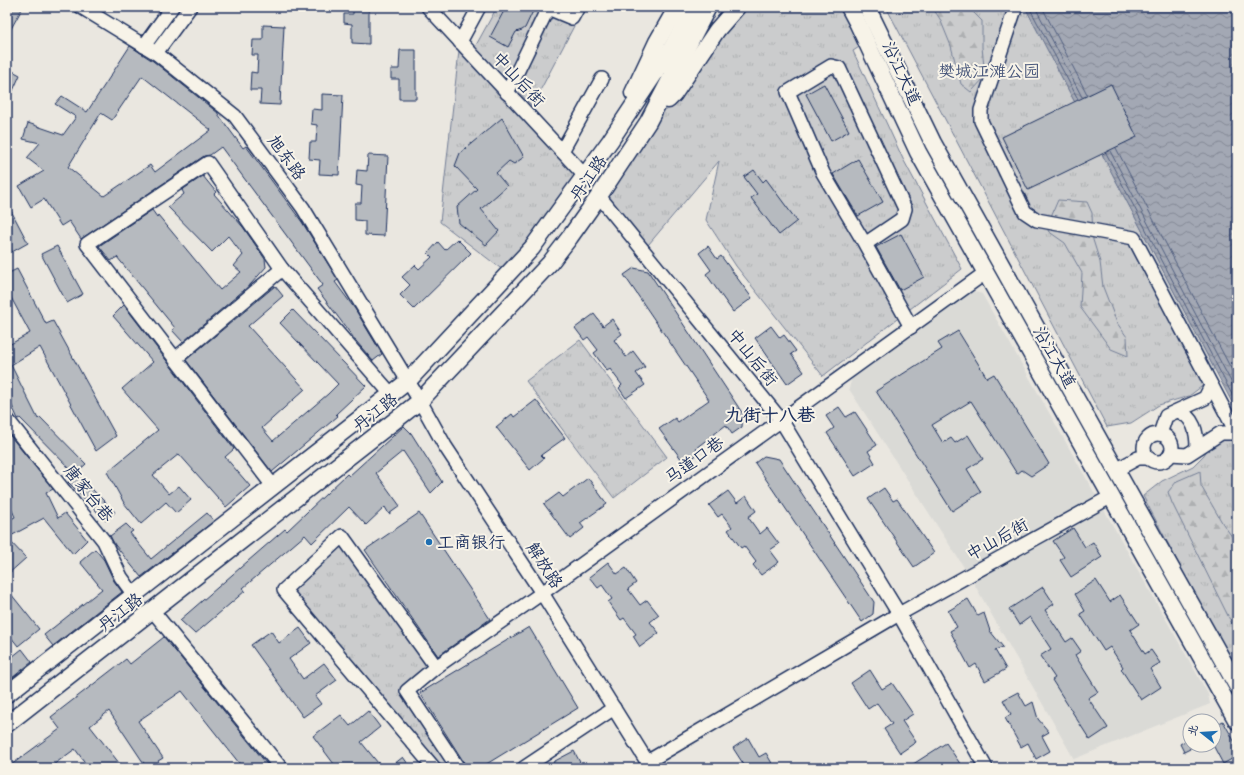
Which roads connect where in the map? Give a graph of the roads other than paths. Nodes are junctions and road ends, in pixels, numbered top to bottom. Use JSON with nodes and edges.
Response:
{"nodes":[{"id":1,"x":81,"y":7,"type":"edge"},
{"id":2,"x":172,"y":7,"type":"edge"},
{"id":3,"x":190,"y":7,"type":"edge"},
{"id":4,"x":428,"y":7,"type":"edge"},
{"id":5,"x":479,"y":7,"type":"edge"},
{"id":6,"x":548,"y":7,"type":"edge"},
{"id":7,"x":578,"y":7,"type":"edge"},
{"id":8,"x":677,"y":7,"type":"edge"},
{"id":9,"x":694,"y":7,"type":"edge"},
{"id":10,"x":708,"y":7,"type":"edge"},
{"id":11,"x":737,"y":7,"type":"edge"},
{"id":12,"x":849,"y":7,"type":"edge"},
{"id":13,"x":867,"y":7,"type":"edge"},
{"id":14,"x":1014,"y":7,"type":"edge"},
{"id":15,"x":460,"y":42,"type":"junction"},
{"id":16,"x":144,"y":46,"type":"junction"},
{"id":17,"x":678,"y":51,"type":"junction"},
{"id":18,"x":156,"y":53,"type":"junction"},
{"id":19,"x":602,"y":79,"type":"dead end"},
{"id":20,"x":507,"y":93,"type":"junction"},
{"id":21,"x":648,"y":122,"type":"junction"},
{"id":22,"x":621,"y":125,"type":"junction"},
{"id":23,"x":562,"y":151,"type":"junction"},
{"id":24,"x":585,"y":176,"type":"junction"},
{"id":25,"x":599,"y":196,"type":"junction"},
{"id":26,"x":865,"y":244,"type":"junction"},
{"id":27,"x":282,"y":269,"type":"junction"},
{"id":28,"x":985,"y":273,"type":"junction"},
{"id":29,"x":911,"y":327,"type":"junction"},
{"id":30,"x":175,"y":359,"type":"junction"},
{"id":31,"x":408,"y":381,"type":"junction"},
{"id":32,"x":1212,"y":386,"type":"junction"},
{"id":33,"x":391,"y":394,"type":"junction"},
{"id":34,"x":420,"y":401,"type":"junction"},
{"id":35,"x":1178,"y":411,"type":"junction"},
{"id":36,"x":7,"y":419,"type":"edge"},
{"id":37,"x":781,"y":420,"type":"junction"},
{"id":38,"x":1160,"y":434,"type":"junction"},
{"id":39,"x":1237,"y":434,"type":"edge"},
{"id":40,"x":1197,"y":448,"type":"junction"},
{"id":41,"x":1170,"y":454,"type":"junction"},
{"id":42,"x":1143,"y":456,"type":"junction"},
{"id":43,"x":1116,"y":470,"type":"junction"},
{"id":44,"x":273,"y":486,"type":"junction"},
{"id":45,"x":1112,"y":496,"type":"junction"},
{"id":46,"x":542,"y":593,"type":"junction"},
{"id":47,"x":134,"y":595,"type":"junction"},
{"id":48,"x":152,"y":610,"type":"junction"},
{"id":49,"x":899,"y":614,"type":"junction"},
{"id":50,"x":437,"y":666,"type":"junction"},
{"id":51,"x":1237,"y":686,"type":"edge"},
{"id":52,"x":7,"y":694,"type":"edge"},
{"id":53,"x":614,"y":708,"type":"junction"},
{"id":54,"x":1237,"y":721,"type":"edge"},
{"id":55,"x":7,"y":724,"type":"edge"},
{"id":56,"x":649,"y":765,"type":"edge"},
{"id":57,"x":282,"y":768,"type":"edge"},
{"id":58,"x":434,"y":768,"type":"edge"},
{"id":59,"x":458,"y":768,"type":"edge"},
{"id":60,"x":524,"y":768,"type":"edge"},
{"id":61,"x":986,"y":768,"type":"edge"}],
"edges":[{"from":1,"to":16,"type":"street","name":"旭东路"},
{"from":2,"to":16,"type":"street"},
{"from":3,"to":18,"type":"street"},
{"from":4,"to":15,"type":"street","name":"中山后街"},
{"from":5,"to":15,"type":"street"},
{"from":6,"to":7,"type":"street"},
{"from":6,"to":20,"type":"street"},
{"from":8,"to":22,"type":"main road"},
{"from":9,"to":17,"type":"main road"},
{"from":10,"to":17,"type":"main road"},
{"from":11,"to":21,"type":"main road"},
{"from":12,"to":28,"type":"main road","name":"沿江大道"},
{"from":13,"to":43,"type":"main road","name":"沿江大道"},
{"from":14,"to":32,"type":"street"},
{"from":15,"to":20,"type":"street","name":"中山后街"},
{"from":16,"to":18,"type":"street","name":"旭东路"},
{"from":17,"to":21,"type":"main road","name":"丹江路"},
{"from":17,"to":22,"type":"main road","name":"丹江路"},
{"from":18,"to":31,"type":"street","name":"旭东路"},
{"from":19,"to":23,"type":"street"},
{"from":20,"to":23,"type":"street","name":"中山后街"},
{"from":21,"to":25,"type":"main road","name":"丹江路"},
{"from":22,"to":24,"type":"main road","name":"丹江路"},
{"from":23,"to":24,"type":"street","name":"中山后街"},
{"from":24,"to":31,"type":"main road","name":"丹江路"},
{"from":25,"to":34,"type":"main road","name":"丹江路"},
{"from":25,"to":37,"type":"street","name":"中山后街"},
{"from":26,"to":26,"type":"street"},
{"from":26,"to":29,"type":"street"},
{"from":27,"to":30,"type":"street"},
{"from":27,"to":30,"type":"street"},
{"from":27,"to":33,"type":"street"},
{"from":28,"to":29,"type":"street","name":"马道口巷"},
{"from":28,"to":45,"type":"main road","name":"沿江大道"},
{"from":29,"to":37,"type":"street","name":"马道口巷"},
{"from":30,"to":44,"type":"street"},
{"from":31,"to":33,"type":"main road","name":"丹江路"},
{"from":31,"to":34,"type":"street","name":"解放路"},
{"from":32,"to":35,"type":"street"},
{"from":32,"to":39,"type":"street"},
{"from":33,"to":44,"type":"main road","name":"丹江路"},
{"from":34,"to":46,"type":"street","name":"解放路"},
{"from":34,"to":48,"type":"main road","name":"丹江路"},
{"from":35,"to":38,"type":"street"},
{"from":35,"to":40,"type":"street"},
{"from":36,"to":47,"type":"street","name":"唐家台巷"},
{"from":37,"to":46,"type":"street","name":"马道口巷"},
{"from":37,"to":49,"type":"street","name":"中山后街"},
{"from":38,"to":41,"type":"street"},
{"from":38,"to":42,"type":"street"},
{"from":39,"to":40,"type":"street"},
{"from":40,"to":41,"type":"street"},
{"from":41,"to":42,"type":"street"},
{"from":42,"to":43,"type":"street"},
{"from":43,"to":51,"type":"main road","name":"沿江大道"},
{"from":44,"to":47,"type":"main road","name":"丹江路"},
{"from":45,"to":49,"type":"street","name":"中山后街"},
{"from":45,"to":54,"type":"main road","name":"沿江大道"},
{"from":46,"to":50,"type":"street","name":"马道口巷"},
{"from":46,"to":53,"type":"street","name":"解放路"},
{"from":47,"to":52,"type":"main road","name":"丹江路"},
{"from":48,"to":55,"type":"main road","name":"丹江路"},
{"from":48,"to":57,"type":"street"},
{"from":49,"to":56,"type":"street"},
{"from":49,"to":61,"type":"street","name":"中山后街"},
{"from":50,"to":58,"type":"street"},
{"from":50,"to":59,"type":"street","name":"马道口巷"},
{"from":53,"to":56,"type":"street","name":"解放路"},
{"from":53,"to":60,"type":"street"}]}
